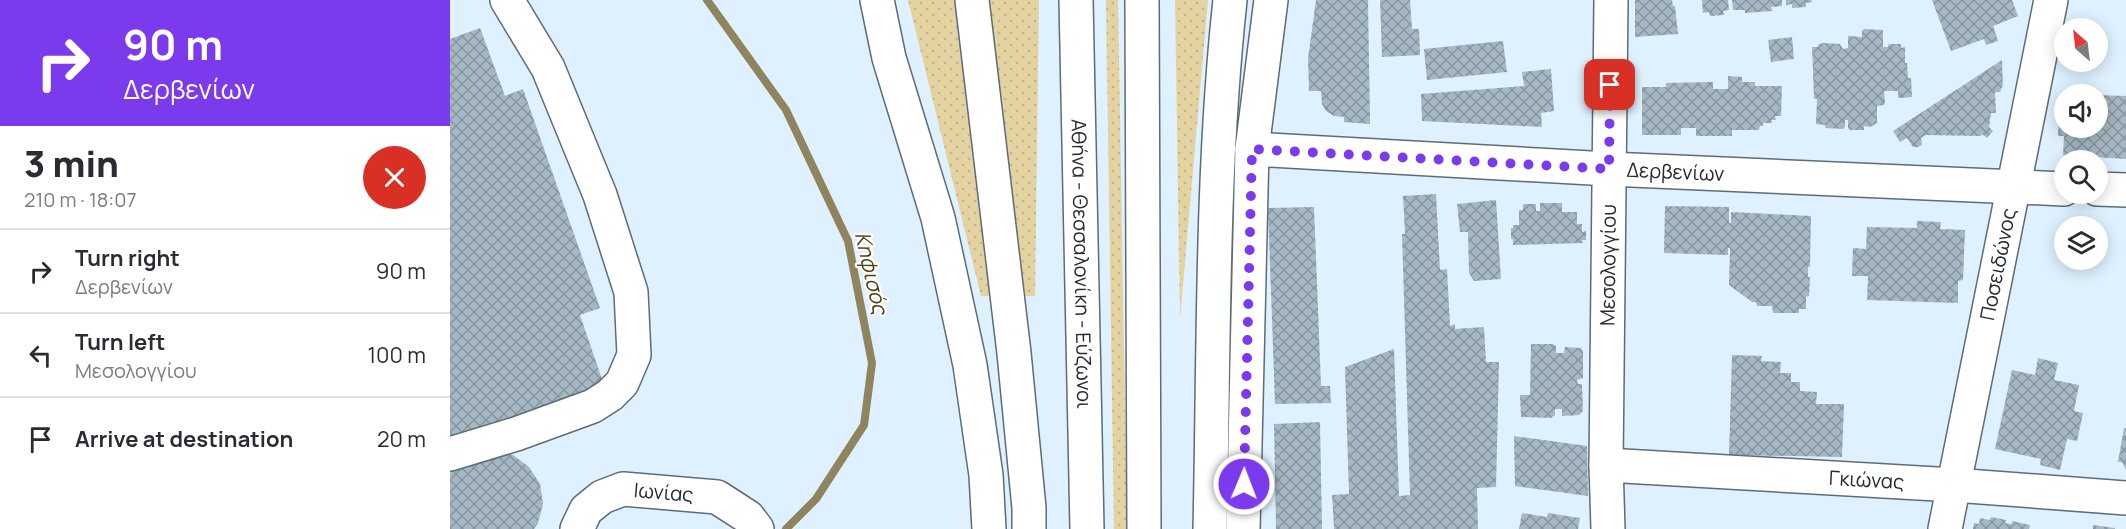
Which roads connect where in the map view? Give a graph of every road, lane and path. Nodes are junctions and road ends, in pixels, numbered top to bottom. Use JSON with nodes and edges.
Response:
{"nodes":[{"id":1,"x":507,"y":0,"type":"edge"},
{"id":2,"x":877,"y":0,"type":"edge"},
{"id":3,"x":972,"y":0,"type":"edge"},
{"id":4,"x":1053,"y":0,"type":"edge"},
{"id":5,"x":1076,"y":0,"type":"edge"},
{"id":6,"x":1142,"y":0,"type":"edge"},
{"id":7,"x":1230,"y":0,"type":"edge"},
{"id":8,"x":1271,"y":0,"type":"edge"},
{"id":9,"x":1611,"y":0,"type":"edge"},
{"id":10,"x":2051,"y":0,"type":"edge"},
{"id":11,"x":1252,"y":149,"type":"junction"},
{"id":12,"x":1079,"y":161,"type":"junction"},
{"id":13,"x":1609,"y":169,"type":"junction"},
{"id":14,"x":2013,"y":188,"type":"junction"},
{"id":15,"x":2054,"y":189,"type":"edge"},
{"id":16,"x":2108,"y":189,"type":"edge"},
{"id":17,"x":2126,"y":190,"type":"edge"},
{"id":18,"x":450,"y":454,"type":"edge"},
{"id":19,"x":1606,"y":465,"type":"junction"},
{"id":20,"x":1954,"y":485,"type":"junction"},
{"id":21,"x":2126,"y":498,"type":"edge"},
{"id":22,"x":577,"y":529,"type":"edge"},
{"id":23,"x":757,"y":529,"type":"edge"},
{"id":24,"x":989,"y":529,"type":"edge"},
{"id":25,"x":1029,"y":529,"type":"edge"},
{"id":26,"x":1087,"y":529,"type":"edge"},
{"id":27,"x":1144,"y":529,"type":"edge"},
{"id":28,"x":1210,"y":529,"type":"edge"},
{"id":29,"x":1243,"y":529,"type":"edge"},
{"id":30,"x":1608,"y":529,"type":"edge"},
{"id":31,"x":1945,"y":529,"type":"edge"}],
"edges":[{"from":1,"to":18,"type":"main road"},
{"from":2,"to":24,"type":"main road"},
{"from":3,"to":25,"type":"main road"},
{"from":4,"to":12,"type":"main road"},
{"from":5,"to":12,"type":"main road","name":"Αθήνα - Θεσσαλονίκη - Εύζωνοι"},
{"from":6,"to":27,"type":"main road"},
{"from":7,"to":28,"type":"main road"},
{"from":8,"to":11,"type":"main road"},
{"from":9,"to":13,"type":"main road","name":"Μεσολογγίου"},
{"from":10,"to":14,"type":"main road","name":"Ποσειδώνος"},
{"from":11,"to":13,"type":"main road","name":"Δερβενίων"},
{"from":11,"to":29,"type":"main road"},
{"from":12,"to":26,"type":"main road","name":"Αθήνα - Θεσσαλονίκη - Εύζωνοι"},
{"from":13,"to":14,"type":"main road","name":"Δερβενίων"},
{"from":13,"to":19,"type":"main road","name":"Μεσολογγίου"},
{"from":14,"to":15,"type":"main road","name":"Δερβενίων"},
{"from":14,"to":20,"type":"main road","name":"Ποσειδώνος"},
{"from":16,"to":17,"type":"main road"},
{"from":19,"to":20,"type":"main road","name":"Γκιώνας"},
{"from":19,"to":30,"type":"main road","name":"Μεσολογγίου"},
{"from":20,"to":21,"type":"main road","name":"Γκιώνας"},
{"from":20,"to":31,"type":"main road","name":"Ποσειδώνος"},
{"from":22,"to":23,"type":"main road","name":"Ιωνίας"}]}
